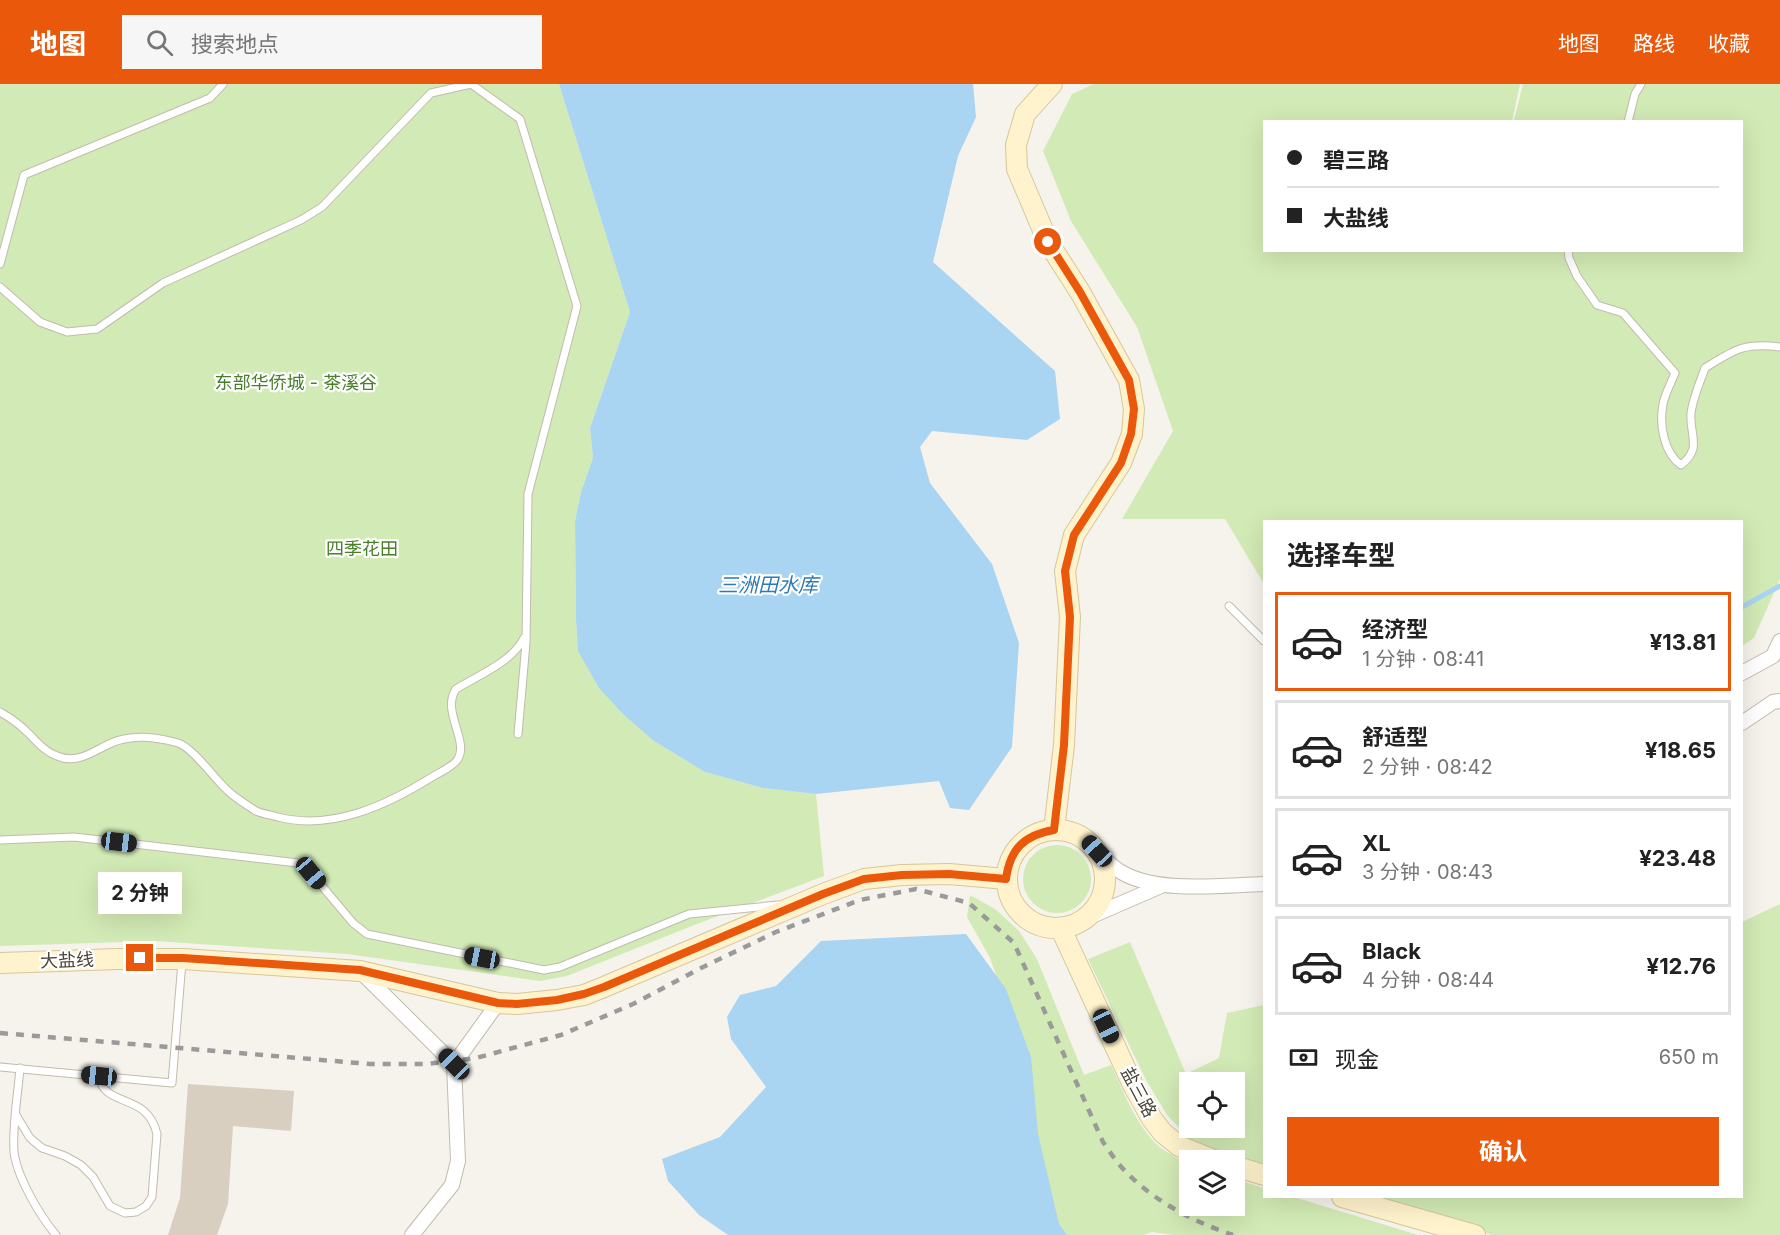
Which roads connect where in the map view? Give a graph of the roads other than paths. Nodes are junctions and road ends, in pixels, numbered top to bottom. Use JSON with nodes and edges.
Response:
{"nodes":[{"id":1,"x":223,"y":84,"type":"edge"},
{"id":2,"x":1052,"y":84,"type":"edge"},
{"id":3,"x":1641,"y":84,"type":"edge"},
{"id":4,"x":1628,"y":120,"type":"edge"},
{"id":5,"x":1568,"y":252,"type":"edge"},
{"id":6,"x":0,"y":264,"type":"edge"},
{"id":7,"x":0,"y":286,"type":"edge"},
{"id":8,"x":1780,"y":346,"type":"edge"},
{"id":9,"x":1229,"y":606,"type":"dead end"},
{"id":10,"x":526,"y":634,"type":"junction"},
{"id":11,"x":1263,"y":640,"type":"edge"},
{"id":12,"x":1780,"y":641,"type":"edge"},
{"id":13,"x":1777,"y":653,"type":"edge"},
{"id":14,"x":1743,"y":672,"type":"edge"},
{"id":15,"x":1780,"y":701,"type":"edge"},
{"id":16,"x":0,"y":712,"type":"edge"},
{"id":17,"x":1743,"y":722,"type":"edge"},
{"id":18,"x":518,"y":734,"type":"dead end"},
{"id":19,"x":1054,"y":830,"type":"junction"},
{"id":20,"x":0,"y":840,"type":"edge"},
{"id":21,"x":1097,"y":851,"type":"junction"},
{"id":22,"x":1006,"y":879,"type":"junction"},
{"id":23,"x":1263,"y":884,"type":"edge"},
{"id":24,"x":1161,"y":885,"type":"junction"},
{"id":25,"x":804,"y":902,"type":"junction"},
{"id":26,"x":1085,"y":919,"type":"junction"},
{"id":27,"x":1061,"y":929,"type":"junction"},
{"id":28,"x":183,"y":958,"type":"junction"},
{"id":29,"x":0,"y":963,"type":"edge"},
{"id":30,"x":360,"y":970,"type":"junction"},
{"id":31,"x":498,"y":1003,"type":"junction"},
{"id":32,"x":454,"y":1064,"type":"junction"},
{"id":33,"x":0,"y":1066,"type":"edge"},
{"id":34,"x":20,"y":1068,"type":"junction"},
{"id":35,"x":99,"y":1076,"type":"junction"},
{"id":36,"x":16,"y":1115,"type":"junction"},
{"id":37,"x":1189,"y":1150,"type":"edge"},
{"id":38,"x":1245,"y":1169,"type":"edge"},
{"id":39,"x":1263,"y":1175,"type":"edge"},
{"id":40,"x":1346,"y":1198,"type":"edge"},
{"id":41,"x":56,"y":1235,"type":"edge"},
{"id":42,"x":412,"y":1235,"type":"edge"},
{"id":43,"x":1475,"y":1235,"type":"edge"}],
"edges":[{"from":1,"to":6,"type":"lane"},
{"from":2,"to":19,"type":"main road"},
{"from":3,"to":4,"type":"lane"},
{"from":5,"to":8,"type":"lane"},
{"from":7,"to":10,"type":"lane"},
{"from":9,"to":11,"type":"lane"},
{"from":10,"to":16,"type":"lane"},
{"from":10,"to":18,"type":"lane"},
{"from":12,"to":13,"type":"street"},
{"from":13,"to":14,"type":"street"},
{"from":15,"to":17,"type":"street"},
{"from":19,"to":21,"type":"main road"},
{"from":19,"to":22,"type":"main road"},
{"from":20,"to":25,"type":"lane"},
{"from":21,"to":24,"type":"street"},
{"from":21,"to":26,"type":"main road"},
{"from":22,"to":25,"type":"main road","name":"大盐线"},
{"from":22,"to":27,"type":"main road"},
{"from":23,"to":24,"type":"street"},
{"from":24,"to":26,"type":"street"},
{"from":25,"to":31,"type":"main road","name":"大盐线"},
{"from":26,"to":27,"type":"main road"},
{"from":27,"to":37,"type":"main road","name":"盐三路"},
{"from":28,"to":29,"type":"main road","name":"大盐线"},
{"from":28,"to":30,"type":"main road","name":"大盐线"},
{"from":28,"to":35,"type":"lane"},
{"from":30,"to":31,"type":"main road","name":"大盐线"},
{"from":30,"to":32,"type":"street"},
{"from":31,"to":32,"type":"street"},
{"from":32,"to":42,"type":"street"},
{"from":33,"to":34,"type":"lane"},
{"from":34,"to":35,"type":"lane"},
{"from":34,"to":36,"type":"lane"},
{"from":35,"to":36,"type":"lane"},
{"from":36,"to":41,"type":"lane"},
{"from":38,"to":39,"type":"main road"},
{"from":40,"to":43,"type":"main road"}]}
